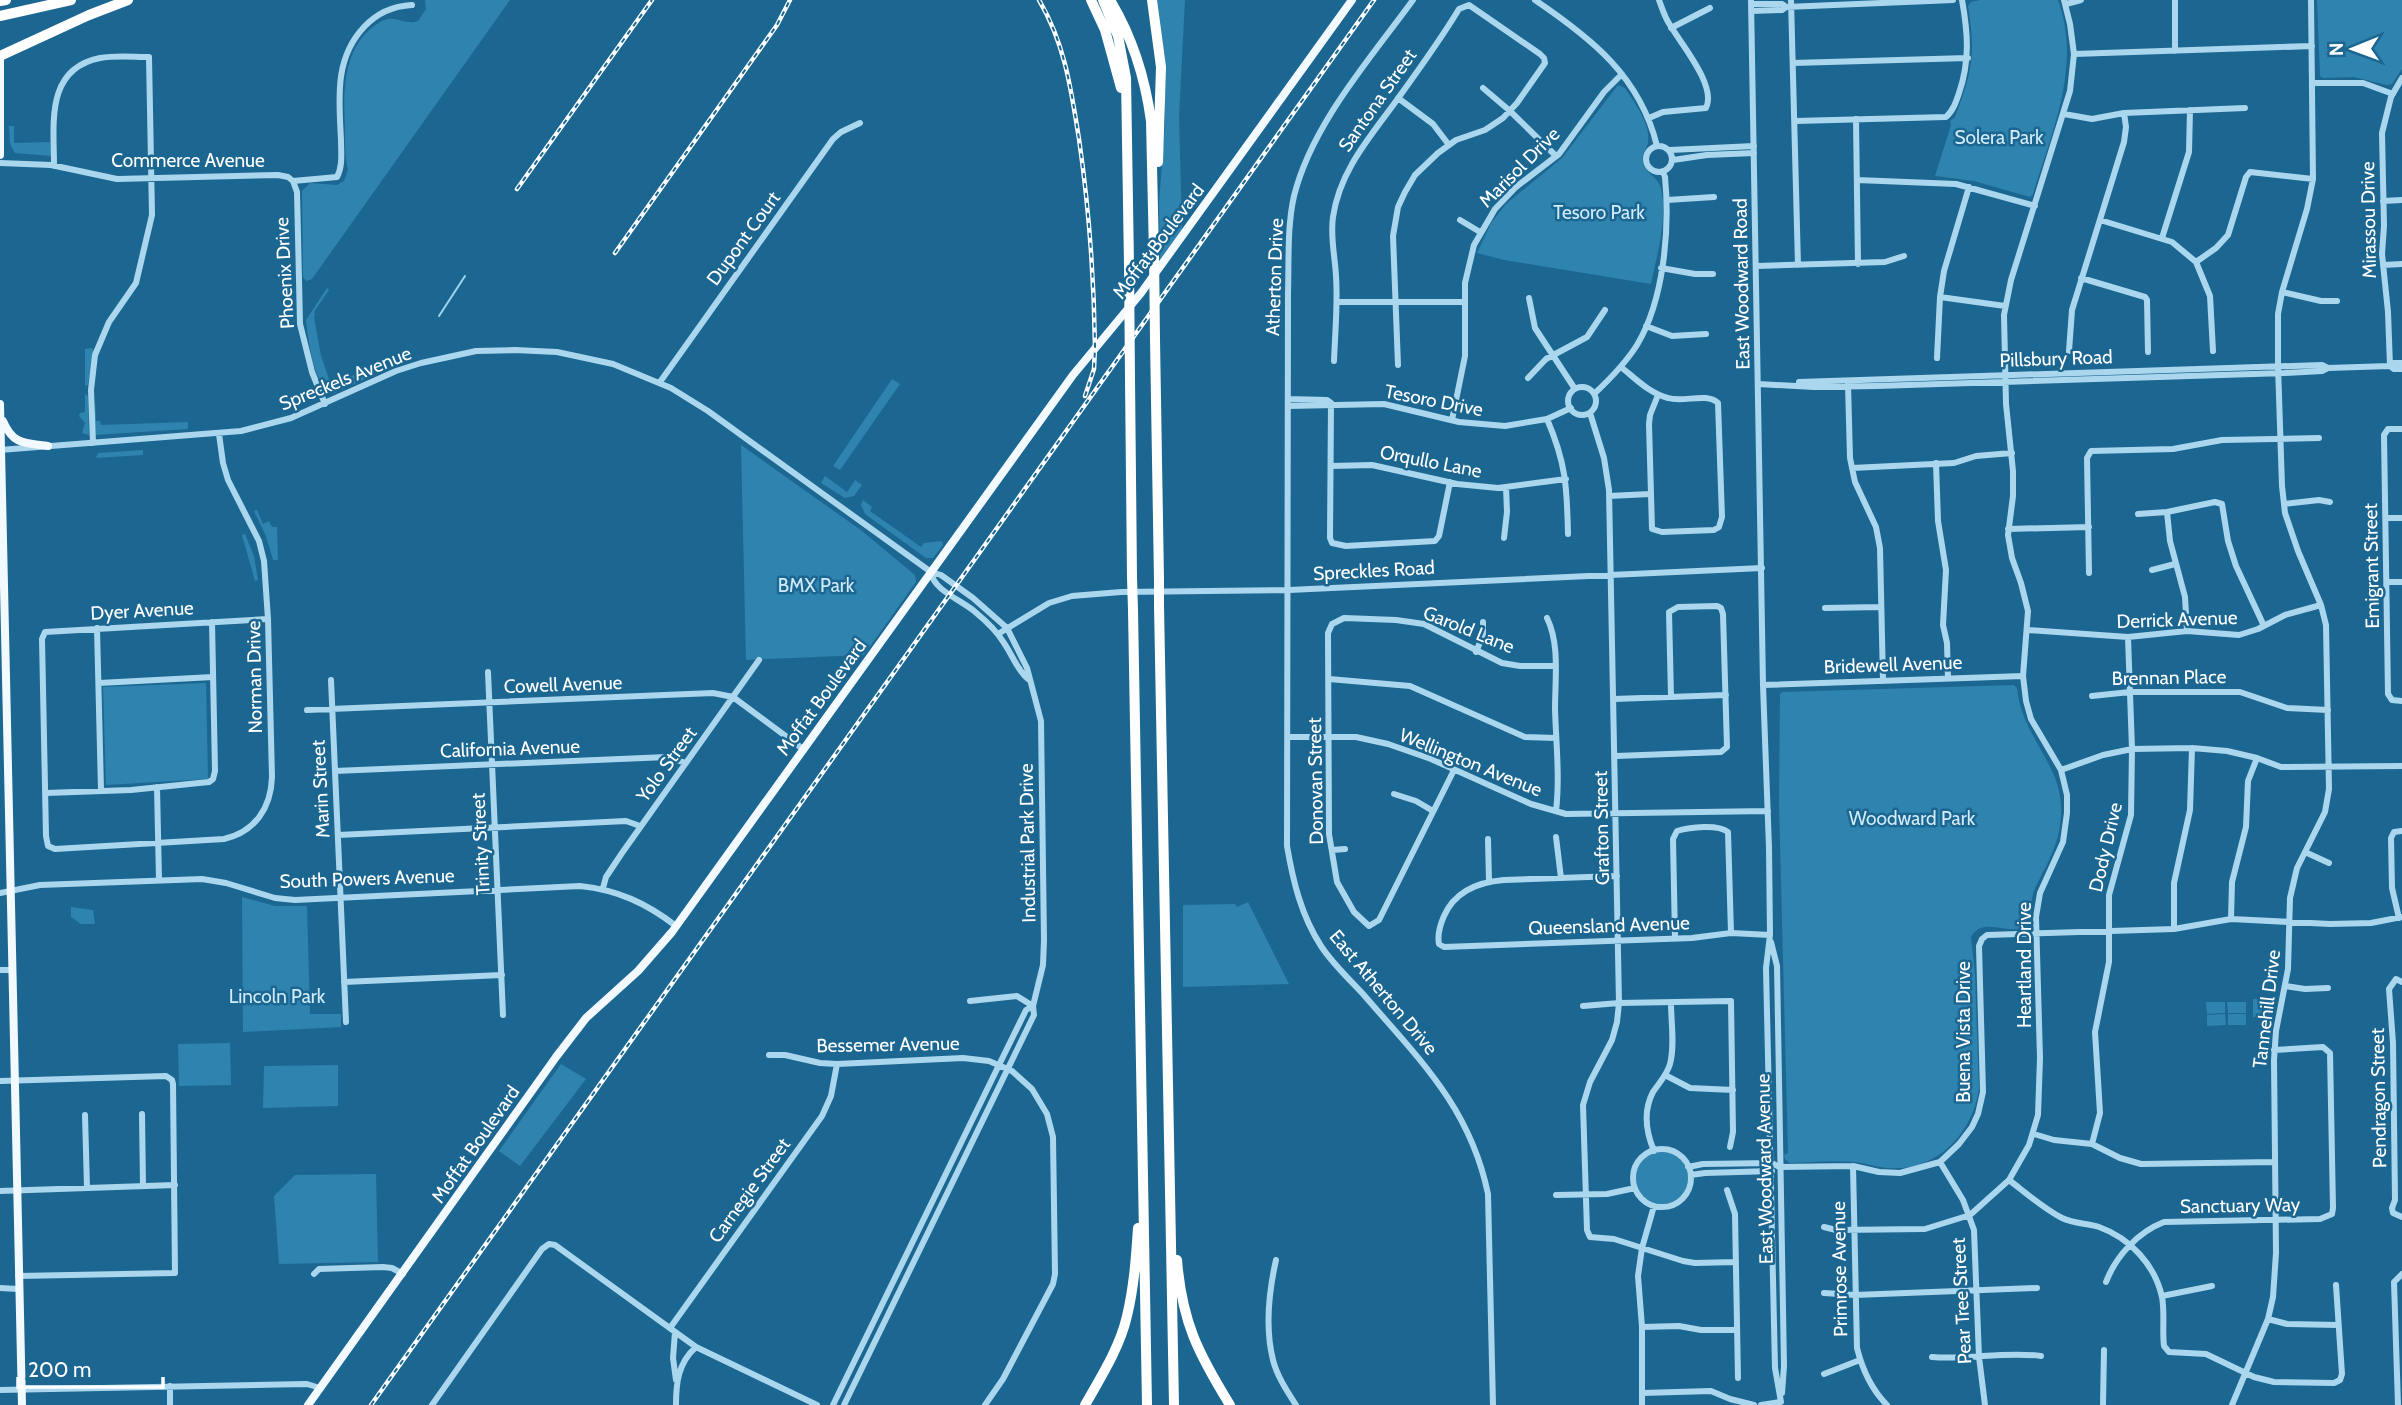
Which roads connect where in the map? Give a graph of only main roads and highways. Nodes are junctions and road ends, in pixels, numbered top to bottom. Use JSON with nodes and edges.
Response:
{"nodes":[{"id":1,"x":6,"y":0,"type":"edge"},
{"id":2,"x":71,"y":0,"type":"edge"},
{"id":3,"x":128,"y":0,"type":"edge"},
{"id":4,"x":1091,"y":0,"type":"edge"},
{"id":5,"x":1103,"y":0,"type":"edge"},
{"id":6,"x":1110,"y":0,"type":"edge"},
{"id":7,"x":1152,"y":0,"type":"edge"},
{"id":8,"x":1352,"y":0,"type":"edge"},
{"id":9,"x":0,"y":1,"type":"edge"},
{"id":10,"x":0,"y":16,"type":"edge"},
{"id":11,"x":0,"y":57,"type":"edge"},
{"id":12,"x":1125,"y":118,"type":"junction"},
{"id":13,"x":0,"y":155,"type":"edge"},
{"id":14,"x":1154,"y":208,"type":"junction"},
{"id":15,"x":0,"y":404,"type":"edge"},
{"id":16,"x":0,"y":414,"type":"edge"},
{"id":17,"x":48,"y":446,"type":"road end"},
{"id":18,"x":1,"y":450,"type":"edge"},
{"id":19,"x":3,"y":637,"type":"edge"},
{"id":20,"x":4,"y":712,"type":"edge"},
{"id":21,"x":1143,"y":1190,"type":"junction"},
{"id":22,"x":1170,"y":1226,"type":"junction"},
{"id":23,"x":22,"y":1405,"type":"edge"},
{"id":24,"x":309,"y":1405,"type":"edge"},
{"id":25,"x":1085,"y":1405,"type":"edge"},
{"id":26,"x":1147,"y":1405,"type":"edge"},
{"id":27,"x":1174,"y":1405,"type":"edge"},
{"id":28,"x":1230,"y":1405,"type":"edge"}],
"edges":[{"from":1,"to":9,"type":"highway"},
{"from":2,"to":10,"type":"highway"},
{"from":3,"to":11,"type":"highway"},
{"from":4,"to":12,"type":"highway"},
{"from":5,"to":12,"type":"highway"},
{"from":6,"to":14,"type":"highway"},
{"from":7,"to":14,"type":"highway"},
{"from":8,"to":24,"type":"main road","name":"Moffat Boulevard"},
{"from":11,"to":13,"type":"main road"},
{"from":12,"to":21,"type":"highway","bridge":true},
{"from":14,"to":22,"type":"highway","bridge":true},
{"from":15,"to":16,"type":"main road"},
{"from":16,"to":17,"type":"main road"},
{"from":16,"to":18,"type":"main road"},
{"from":18,"to":19,"type":"main road"},
{"from":19,"to":20,"type":"main road"},
{"from":20,"to":23,"type":"main road"},
{"from":21,"to":25,"type":"highway"},
{"from":21,"to":26,"type":"highway"},
{"from":22,"to":27,"type":"highway"},
{"from":22,"to":28,"type":"highway"}]}
